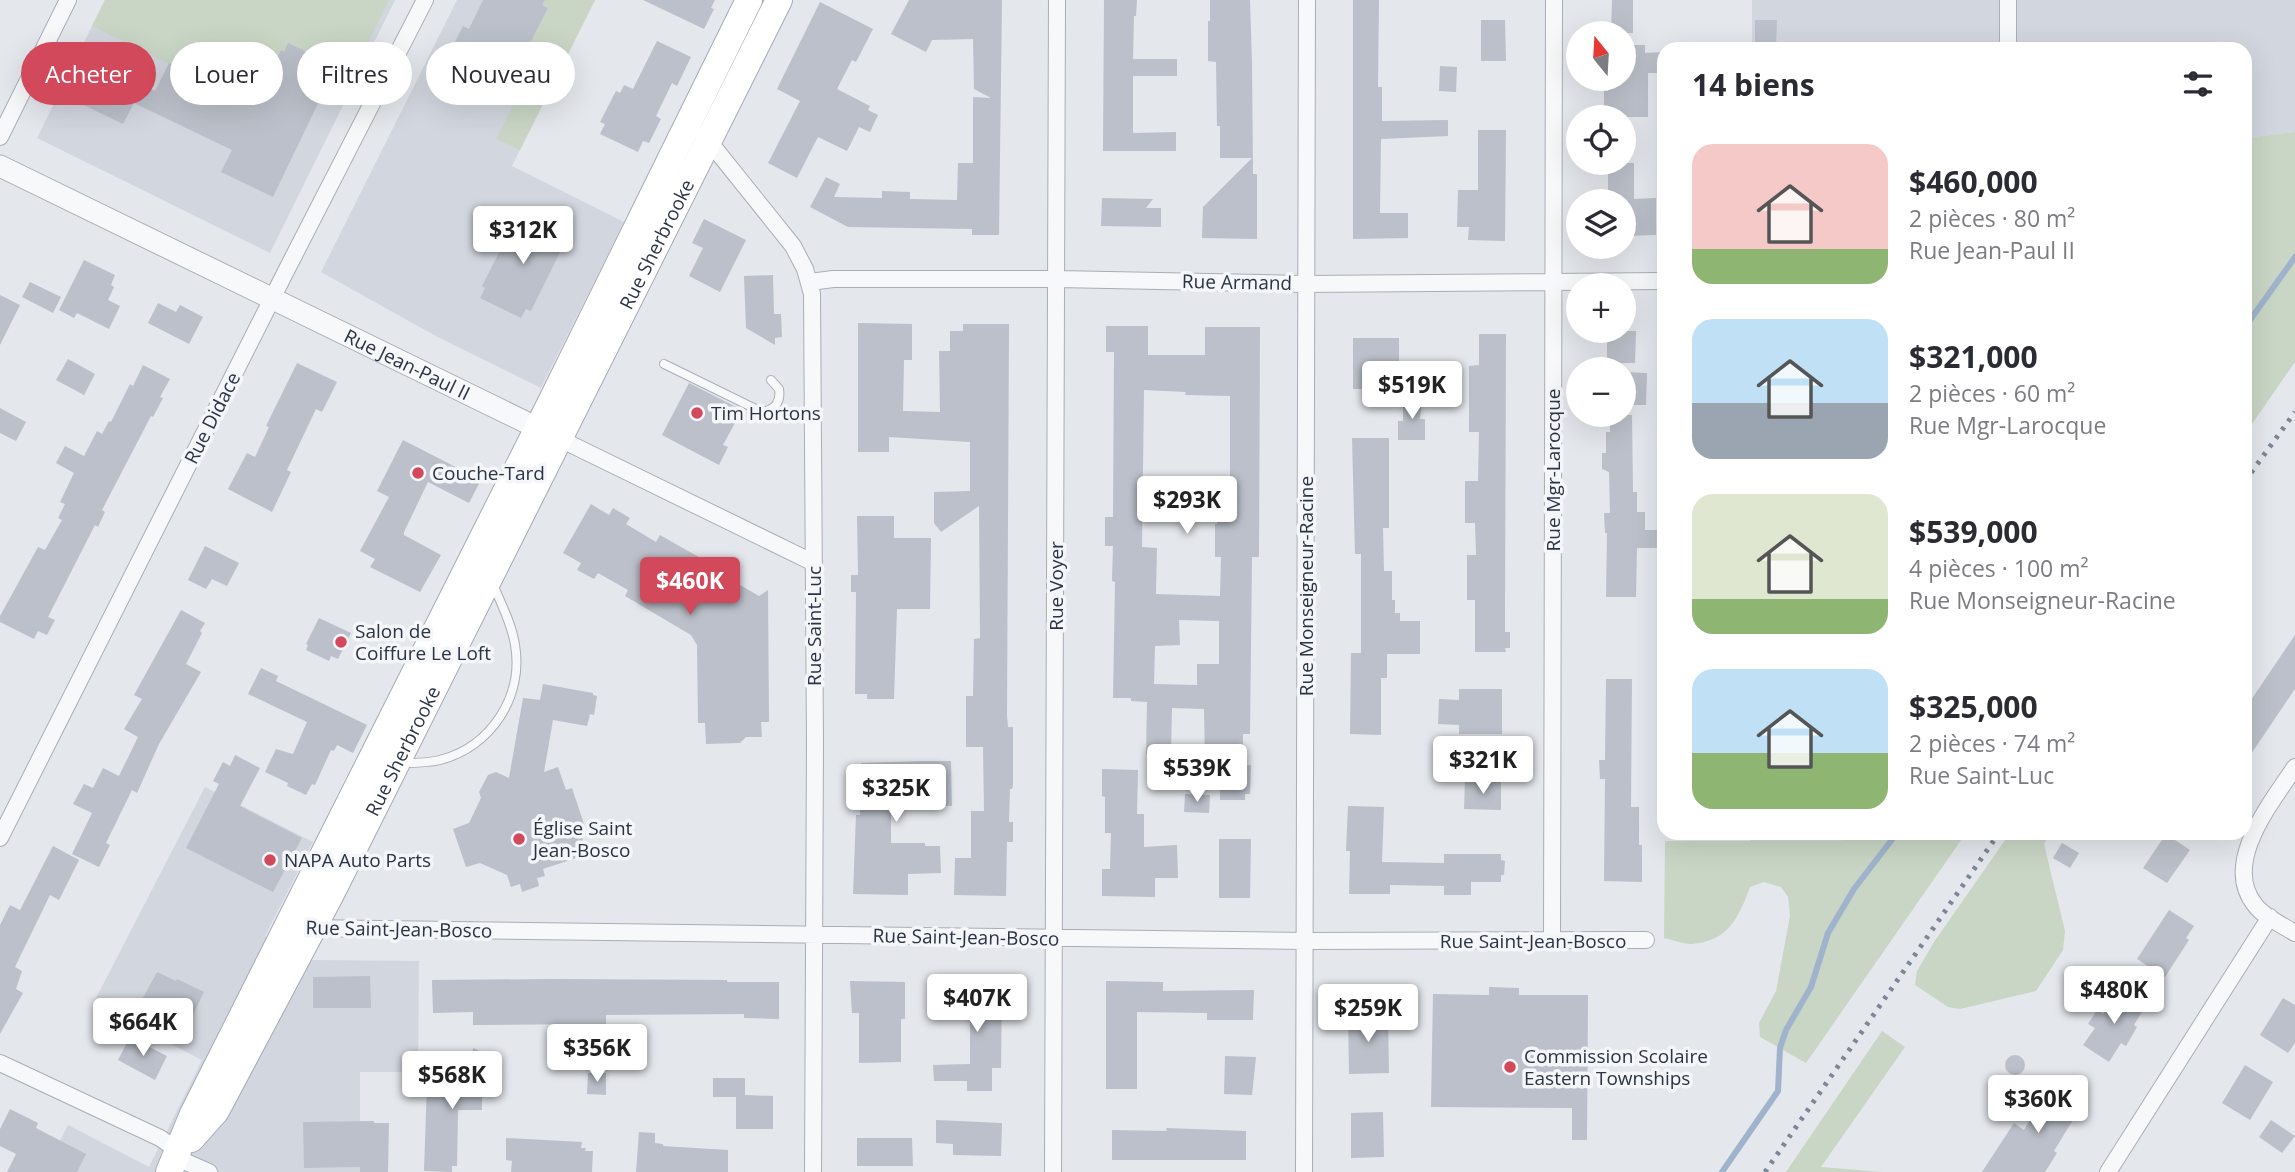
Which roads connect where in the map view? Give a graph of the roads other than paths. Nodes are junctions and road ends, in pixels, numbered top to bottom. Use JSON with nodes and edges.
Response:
{"nodes":[{"id":1,"x":68,"y":0,"type":"edge"},
{"id":2,"x":425,"y":0,"type":"edge"},
{"id":3,"x":749,"y":0,"type":"edge"},
{"id":4,"x":779,"y":0,"type":"edge"},
{"id":5,"x":1057,"y":0,"type":"edge"},
{"id":6,"x":1307,"y":0,"type":"edge"},
{"id":7,"x":1554,"y":0,"type":"edge"},
{"id":8,"x":2008,"y":0,"type":"edge"},
{"id":9,"x":2008,"y":42,"type":"edge"},
{"id":10,"x":690,"y":120,"type":"junction"},
{"id":11,"x":0,"y":137,"type":"edge"},
{"id":12,"x":709,"y":141,"type":"junction"},
{"id":13,"x":0,"y":166,"type":"edge"},
{"id":14,"x":1058,"y":279,"type":"junction"},
{"id":15,"x":1657,"y":281,"type":"edge"},
{"id":16,"x":810,"y":282,"type":"junction"},
{"id":17,"x":1553,"y":283,"type":"junction"},
{"id":18,"x":1305,"y":284,"type":"junction"},
{"id":19,"x":272,"y":298,"type":"junction"},
{"id":20,"x":664,"y":364,"type":"dead end"},
{"id":21,"x":771,"y":380,"type":"dead end"},
{"id":22,"x":549,"y":433,"type":"junction"},
{"id":23,"x":814,"y":563,"type":"junction"},
{"id":24,"x":490,"y":577,"type":"junction"},
{"id":25,"x":396,"y":763,"type":"junction"},
{"id":26,"x":2295,"y":767,"type":"edge"},
{"id":27,"x":0,"y":838,"type":"edge"},
{"id":28,"x":2252,"y":839,"type":"edge"},
{"id":29,"x":2252,"y":840,"type":"edge"},
{"id":30,"x":2270,"y":917,"type":"junction"},
{"id":31,"x":286,"y":927,"type":"junction"},
{"id":32,"x":312,"y":928,"type":"junction"},
{"id":33,"x":2295,"y":933,"type":"edge"},
{"id":34,"x":815,"y":935,"type":"junction"},
{"id":35,"x":1054,"y":939,"type":"junction"},
{"id":36,"x":1646,"y":940,"type":"dead end"},
{"id":37,"x":1306,"y":941,"type":"junction"},
{"id":38,"x":1552,"y":941,"type":"junction"},
{"id":39,"x":0,"y":1063,"type":"edge"},
{"id":40,"x":174,"y":1163,"type":"edge"},
{"id":41,"x":209,"y":1172,"type":"edge"},
{"id":42,"x":813,"y":1172,"type":"edge"},
{"id":43,"x":1053,"y":1172,"type":"edge"},
{"id":44,"x":1304,"y":1172,"type":"edge"},
{"id":45,"x":2108,"y":1172,"type":"edge"}],
"edges":[{"from":1,"to":11,"type":"street"},
{"from":2,"to":19,"type":"street","name":"Rue Didace"},
{"from":3,"to":10,"type":"main road","name":"Rue Sherbrooke"},
{"from":4,"to":12,"type":"main road","name":"Rue Sherbrooke"},
{"from":5,"to":14,"type":"street","name":"Rue Voyer"},
{"from":6,"to":18,"type":"street","name":"Rue Monseigneur-Racine"},
{"from":7,"to":17,"type":"street","name":"Rue Mgr-Larocque"},
{"from":8,"to":9,"type":"street"},
{"from":10,"to":12,"type":"street","name":"Rue Saint-Luc"},
{"from":10,"to":22,"type":"main road","name":"Rue Sherbrooke"},
{"from":12,"to":16,"type":"street","name":"Rue Saint-Luc"},
{"from":12,"to":22,"type":"main road","name":"Rue Sherbrooke"},
{"from":13,"to":19,"type":"street","name":"Rue Jean-Paul II"},
{"from":14,"to":16,"type":"street","name":"Rue Armand"},
{"from":14,"to":18,"type":"street","name":"Rue Armand"},
{"from":14,"to":35,"type":"street","name":"Rue Voyer"},
{"from":15,"to":17,"type":"street","name":"Rue Armand"},
{"from":16,"to":23,"type":"street","name":"Rue Saint-Luc"},
{"from":17,"to":18,"type":"street","name":"Rue Armand"},
{"from":17,"to":38,"type":"street","name":"Rue Mgr-Larocque"},
{"from":18,"to":37,"type":"street","name":"Rue Monseigneur-Racine"},
{"from":19,"to":22,"type":"street","name":"Rue Jean-Paul II"},
{"from":19,"to":27,"type":"street","name":"Rue Didace"},
{"from":20,"to":21,"type":"lane"},
{"from":22,"to":23,"type":"street","name":"Rue Jean-Paul II"},
{"from":22,"to":24,"type":"main road","name":"Rue Sherbrooke"},
{"from":22,"to":31,"type":"main road","name":"Rue Sherbrooke"},
{"from":23,"to":34,"type":"street","name":"Rue Saint-Luc"},
{"from":24,"to":25,"type":"main road","name":"Rue Sherbrooke"},
{"from":24,"to":25,"type":"lane"},
{"from":25,"to":32,"type":"main road","name":"Rue Sherbrooke"},
{"from":26,"to":28,"type":"street"},
{"from":29,"to":30,"type":"street"},
{"from":30,"to":33,"type":"street"},
{"from":30,"to":45,"type":"street"},
{"from":31,"to":32,"type":"street","name":"Rue Saint-Jean-Bosco"},
{"from":31,"to":40,"type":"main road","name":"Rue Sherbrooke"},
{"from":32,"to":34,"type":"street","name":"Rue Saint-Jean-Bosco"},
{"from":32,"to":40,"type":"main road","name":"Rue Sherbrooke"},
{"from":34,"to":35,"type":"street","name":"Rue Saint-Jean-Bosco"},
{"from":34,"to":42,"type":"street","name":"Rue Saint-Luc"},
{"from":35,"to":37,"type":"street","name":"Rue Saint-Jean-Bosco"},
{"from":35,"to":43,"type":"street","name":"Rue Voyer"},
{"from":36,"to":38,"type":"street","name":"Rue Saint-Jean-Bosco"},
{"from":37,"to":38,"type":"street","name":"Rue Saint-Jean-Bosco"},
{"from":37,"to":44,"type":"street","name":"Rue Monseigneur-Racine"},
{"from":39,"to":40,"type":"street"},
{"from":40,"to":41,"type":"street"}]}
